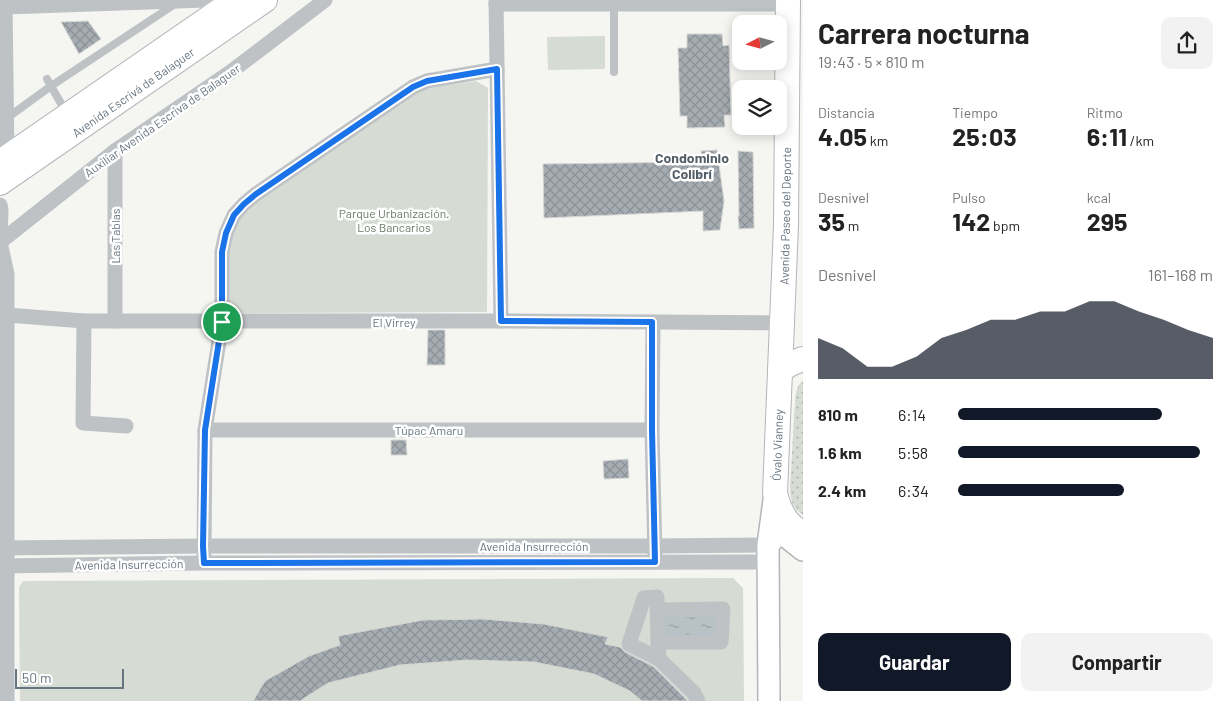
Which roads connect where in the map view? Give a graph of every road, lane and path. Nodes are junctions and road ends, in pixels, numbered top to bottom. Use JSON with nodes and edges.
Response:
{"nodes":[{"id":1,"x":206,"y":0,"type":"edge"},
{"id":2,"x":235,"y":0,"type":"edge"},
{"id":3,"x":266,"y":0,"type":"edge"},
{"id":4,"x":326,"y":0,"type":"edge"},
{"id":5,"x":179,"y":1,"type":"edge"},
{"id":6,"x":496,"y":2,"type":"edge"},
{"id":7,"x":788,"y":2,"type":"edge"},
{"id":8,"x":5,"y":4,"type":"edge"},
{"id":9,"x":614,"y":4,"type":"junction"},
{"id":10,"x":497,"y":69,"type":"junction"},
{"id":11,"x":614,"y":72,"type":"dead end"},
{"id":12,"x":49,"y":83,"type":"junction"},
{"id":13,"x":68,"y":115,"type":"junction"},
{"id":14,"x":6,"y":118,"type":"junction"},
{"id":15,"x":115,"y":151,"type":"junction"},
{"id":16,"x":3,"y":160,"type":"edge"},
{"id":17,"x":0,"y":183,"type":"edge"},
{"id":18,"x":0,"y":205,"type":"edge"},
{"id":19,"x":0,"y":242,"type":"edge"},
{"id":20,"x":7,"y":315,"type":"junction"},
{"id":21,"x":84,"y":321,"type":"junction"},
{"id":22,"x":115,"y":321,"type":"junction"},
{"id":23,"x":501,"y":321,"type":"junction"},
{"id":24,"x":222,"y":322,"type":"junction"},
{"id":25,"x":652,"y":322,"type":"junction"},
{"id":26,"x":782,"y":322,"type":"junction"},
{"id":27,"x":803,"y":359,"type":"edge"},
{"id":28,"x":780,"y":371,"type":"junction"},
{"id":29,"x":126,"y":426,"type":"dead end"},
{"id":30,"x":205,"y":430,"type":"junction"},
{"id":31,"x":652,"y":430,"type":"junction"},
{"id":32,"x":775,"y":493,"type":"junction"},
{"id":33,"x":803,"y":533,"type":"edge"},
{"id":34,"x":203,"y":546,"type":"junction"},
{"id":35,"x":654,"y":546,"type":"junction"},
{"id":36,"x":4,"y":548,"type":"edge"},
{"id":37,"x":803,"y":550,"type":"edge"},
{"id":38,"x":769,"y":553,"type":"junction"},
{"id":39,"x":655,"y":562,"type":"junction"},
{"id":40,"x":204,"y":563,"type":"junction"},
{"id":41,"x":4,"y":566,"type":"edge"},
{"id":42,"x":658,"y":610,"type":"junction"},
{"id":43,"x":658,"y":642,"type":"junction"},
{"id":44,"x":659,"y":659,"type":"junction"},
{"id":45,"x":7,"y":701,"type":"edge"},
{"id":46,"x":698,"y":701,"type":"edge"},
{"id":47,"x":770,"y":701,"type":"edge"}],
"edges":[{"from":1,"to":5,"type":"street"},
{"from":2,"to":13,"type":"main road","name":"Avenida Escrivá de Balaguer"},
{"from":3,"to":17,"type":"main road","name":"Avenida Escrivá de Balaguer"},
{"from":4,"to":15,"type":"street","name":"Auxiliar Avenida Escriva de Balaguer"},
{"from":5,"to":8,"type":"street"},
{"from":5,"to":12,"type":"lane"},
{"from":6,"to":9,"type":"street"},
{"from":6,"to":10,"type":"street"},
{"from":7,"to":9,"type":"street"},
{"from":7,"to":26,"type":"main road","name":"Avenida Paseo del Deporte"},
{"from":8,"to":14,"type":"street"},
{"from":9,"to":11,"type":"lane"},
{"from":10,"to":23,"type":"street"},
{"from":10,"to":24,"type":"street"},
{"from":12,"to":13,"type":"lane"},
{"from":12,"to":14,"type":"lane"},
{"from":13,"to":16,"type":"main road","name":"Avenida Escrivá de Balaguer"},
{"from":14,"to":16,"type":"street"},
{"from":15,"to":19,"type":"street","name":"Auxiliar Avenida Escriva de Balaguer"},
{"from":15,"to":22,"type":"street","name":"Las Tablas"},
{"from":18,"to":19,"type":"street"},
{"from":19,"to":20,"type":"street"},
{"from":20,"to":21,"type":"street","name":"El Virrey"},
{"from":20,"to":36,"type":"street"},
{"from":21,"to":22,"type":"street","name":"El Virrey"},
{"from":21,"to":29,"type":"street"},
{"from":22,"to":24,"type":"street","name":"El Virrey"},
{"from":23,"to":24,"type":"street","name":"El Virrey"},
{"from":23,"to":25,"type":"street","name":"El Virrey"},
{"from":24,"to":30,"type":"street"},
{"from":25,"to":26,"type":"street","name":"El Virrey"},
{"from":25,"to":31,"type":"street"},
{"from":26,"to":28,"type":"main road","name":"Avenida Paseo del Deporte"},
{"from":27,"to":28,"type":"main road"},
{"from":28,"to":32,"type":"main road","name":"Óvalo Vianney"},
{"from":30,"to":31,"type":"street","name":"Túpac Amaru"},
{"from":30,"to":34,"type":"street"},
{"from":31,"to":35,"type":"street"},
{"from":32,"to":33,"type":"main road","name":"Óvalo Vianney"},
{"from":32,"to":38,"type":"main road"},
{"from":34,"to":35,"type":"street","name":"Avenida Insurrección"},
{"from":34,"to":36,"type":"street","name":"Avenida Insurrección"},
{"from":34,"to":40,"type":"street"},
{"from":35,"to":38,"type":"street","name":"Avenida Insurrección"},
{"from":35,"to":39,"type":"street"},
{"from":36,"to":41,"type":"street"},
{"from":37,"to":38,"type":"main road"},
{"from":38,"to":39,"type":"street","name":"Avenida Insurrección"},
{"from":38,"to":47,"type":"main road"},
{"from":39,"to":40,"type":"street","name":"Avenida Insurrección"},
{"from":40,"to":41,"type":"street","name":"Avenida Insurrección"},
{"from":41,"to":45,"type":"street"},
{"from":42,"to":43,"type":"street"},
{"from":42,"to":43,"type":"street"},
{"from":42,"to":44,"type":"street"},
{"from":43,"to":44,"type":"street"},
{"from":44,"to":46,"type":"street"}]}
